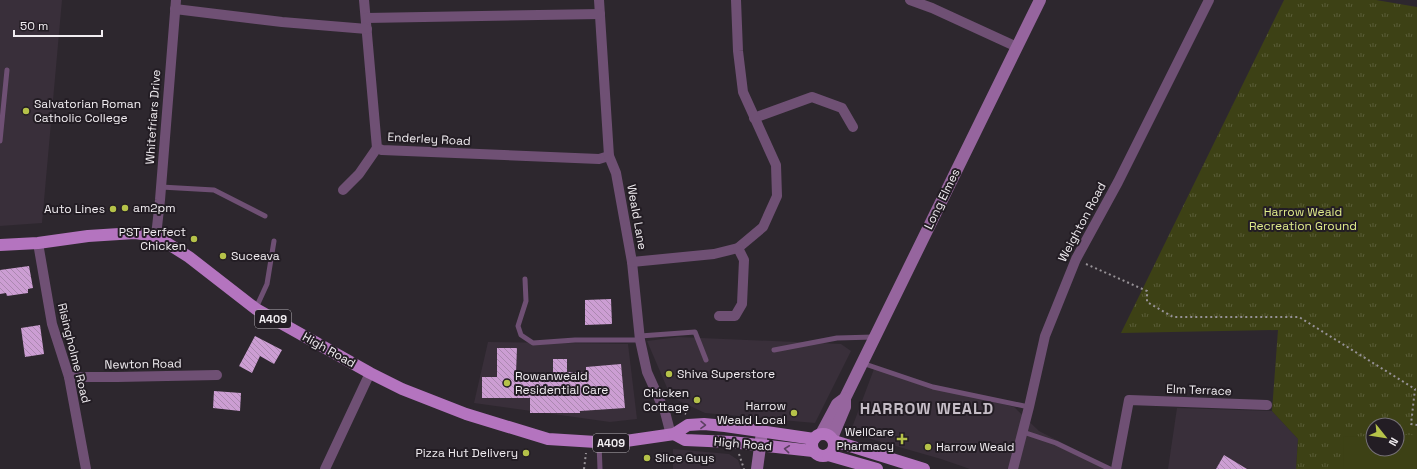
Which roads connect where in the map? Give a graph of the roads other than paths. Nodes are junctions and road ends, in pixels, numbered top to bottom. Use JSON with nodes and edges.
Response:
{"nodes":[{"id":1,"x":364,"y":0,"type":"edge"},
{"id":2,"x":599,"y":0,"type":"edge"},
{"id":3,"x":736,"y":0,"type":"edge"},
{"id":4,"x":910,"y":0,"type":"edge"},
{"id":5,"x":1040,"y":0,"type":"edge"},
{"id":6,"x":1210,"y":0,"type":"edge"},
{"id":7,"x":175,"y":4,"type":"edge"},
{"id":8,"x":600,"y":14,"type":"junction"},
{"id":9,"x":366,"y":18,"type":"junction"},
{"id":10,"x":367,"y":29,"type":"junction"},
{"id":11,"x":1017,"y":47,"type":"junction"},
{"id":12,"x":7,"y":70,"type":"dead end"},
{"id":13,"x":754,"y":118,"type":"junction"},
{"id":14,"x":852,"y":127,"type":"dead end"},
{"id":15,"x":0,"y":141,"type":"edge"},
{"id":16,"x":377,"y":148,"type":"junction"},
{"id":17,"x":609,"y":156,"type":"junction"},
{"id":18,"x":161,"y":187,"type":"junction"},
{"id":19,"x":343,"y":190,"type":"dead end"},
{"id":20,"x":265,"y":216,"type":"dead end"},
{"id":21,"x":156,"y":236,"type":"junction"},
{"id":22,"x":274,"y":241,"type":"dead end"},
{"id":23,"x":38,"y":243,"type":"junction"},
{"id":24,"x":0,"y":245,"type":"edge"},
{"id":25,"x":738,"y":248,"type":"junction"},
{"id":26,"x":632,"y":262,"type":"junction"},
{"id":27,"x":525,"y":279,"type":"dead end"},
{"id":28,"x":256,"y":309,"type":"junction"},
{"id":29,"x":719,"y":316,"type":"dead end"},
{"id":30,"x":875,"y":337,"type":"junction"},
{"id":31,"x":640,"y":338,"type":"junction"},
{"id":32,"x":774,"y":350,"type":"dead end"},
{"id":33,"x":706,"y":360,"type":"dead end"},
{"id":34,"x":862,"y":363,"type":"junction"},
{"id":35,"x":370,"y":373,"type":"junction"},
{"id":36,"x":217,"y":375,"type":"dead end"},
{"id":37,"x":69,"y":377,"type":"junction"},
{"id":38,"x":1267,"y":405,"type":"dead end"},
{"id":39,"x":1029,"y":407,"type":"junction"},
{"id":40,"x":762,"y":432,"type":"junction"},
{"id":41,"x":1023,"y":432,"type":"junction"},
{"id":42,"x":672,"y":434,"type":"junction"},
{"id":43,"x":825,"y":438,"type":"junction"},
{"id":44,"x":599,"y":442,"type":"junction"},
{"id":45,"x":760,"y":446,"type":"junction"},
{"id":46,"x":813,"y":451,"type":"junction"},
{"id":47,"x":828,"y":455,"type":"junction"},
{"id":48,"x":849,"y":465,"type":"edge"},
{"id":49,"x":909,"y":467,"type":"edge"},
{"id":50,"x":86,"y":469,"type":"edge"},
{"id":51,"x":324,"y":469,"type":"edge"},
{"id":52,"x":600,"y":469,"type":"edge"},
{"id":53,"x":757,"y":469,"type":"edge"},
{"id":54,"x":877,"y":469,"type":"edge"},
{"id":55,"x":924,"y":469,"type":"edge"},
{"id":56,"x":1013,"y":469,"type":"edge"},
{"id":57,"x":1110,"y":469,"type":"edge"},
{"id":58,"x":1116,"y":469,"type":"edge"}],
"edges":[{"from":1,"to":9,"type":"street","name":"Enderley Road"},
{"from":2,"to":8,"type":"street","name":"Weald Lane"},
{"from":3,"to":13,"type":"street"},
{"from":4,"to":11,"type":"street"},
{"from":5,"to":11,"type":"street","name":"Long Elmes"},
{"from":6,"to":39,"type":"street","name":"Weighton Road"},
{"from":7,"to":10,"type":"street"},
{"from":7,"to":18,"type":"street","name":"Whitefriars Drive"},
{"from":8,"to":9,"type":"street"},
{"from":8,"to":17,"type":"street","name":"Weald Lane"},
{"from":9,"to":10,"type":"street","name":"Enderley Road"},
{"from":10,"to":16,"type":"street","name":"Enderley Road"},
{"from":11,"to":30,"type":"street","name":"Long Elmes"},
{"from":12,"to":15,"type":"lane"},
{"from":13,"to":14,"type":"street"},
{"from":13,"to":25,"type":"street"},
{"from":16,"to":17,"type":"street","name":"Enderley Road"},
{"from":16,"to":19,"type":"street"},
{"from":17,"to":26,"type":"street","name":"Weald Lane"},
{"from":18,"to":20,"type":"lane"},
{"from":18,"to":21,"type":"street","name":"Whitefriars Drive"},
{"from":21,"to":23,"type":"main road","name":"High Road","number":"A409"},
{"from":21,"to":28,"type":"main road","name":"High Road","number":"A409"},
{"from":22,"to":28,"type":"lane"},
{"from":23,"to":24,"type":"main road","name":"High Road","number":"A409"},
{"from":23,"to":37,"type":"street","name":"Risingholme Road"},
{"from":25,"to":26,"type":"street"},
{"from":25,"to":29,"type":"street"},
{"from":26,"to":31,"type":"street","name":"Weald Lane"},
{"from":27,"to":31,"type":"lane"},
{"from":28,"to":35,"type":"main road","name":"High Road","number":"A409"},
{"from":30,"to":32,"type":"lane"},
{"from":30,"to":34,"type":"street","name":"Long Elmes"},
{"from":31,"to":33,"type":"lane"},
{"from":31,"to":42,"type":"street","name":"Weald Lane"},
{"from":34,"to":39,"type":"lane"},
{"from":34,"to":43,"type":"street","name":"Long Elmes"},
{"from":35,"to":44,"type":"main road","name":"High Road","number":"A409"},
{"from":35,"to":51,"type":"street"},
{"from":36,"to":37,"type":"street","name":"Newton Road"},
{"from":37,"to":50,"type":"street","name":"Risingholme Road"},
{"from":38,"to":58,"type":"street","name":"Elm Terrace"},
{"from":39,"to":41,"type":"street","name":"Weighton Road"},
{"from":42,"to":40,"type":"main road","name":"High Road","number":"A409","one_way":true},
{"from":40,"to":43,"type":"main road","name":"High Road","number":"A409"},
{"from":40,"to":45,"type":"street"},
{"from":41,"to":56,"type":"street","name":"Weighton Road"},
{"from":41,"to":57,"type":"lane"},
{"from":42,"to":44,"type":"main road","name":"High Road","number":"A409"},
{"from":42,"to":45,"type":"main road","name":"High Road","number":"A409"},
{"from":43,"to":46,"type":"main road"},
{"from":43,"to":47,"type":"main road"},
{"from":43,"to":49,"type":"main road","name":"High Road","number":"A409"},
{"from":44,"to":52,"type":"lane"},
{"from":46,"to":45,"type":"main road","name":"High Road","number":"A409","one_way":true},
{"from":45,"to":53,"type":"street"},
{"from":46,"to":47,"type":"main road","name":"High Road"},
{"from":47,"to":48,"type":"main road"},
{"from":48,"to":54,"type":"main road"},
{"from":49,"to":55,"type":"main road","name":"High Road","number":"A409"}]}
